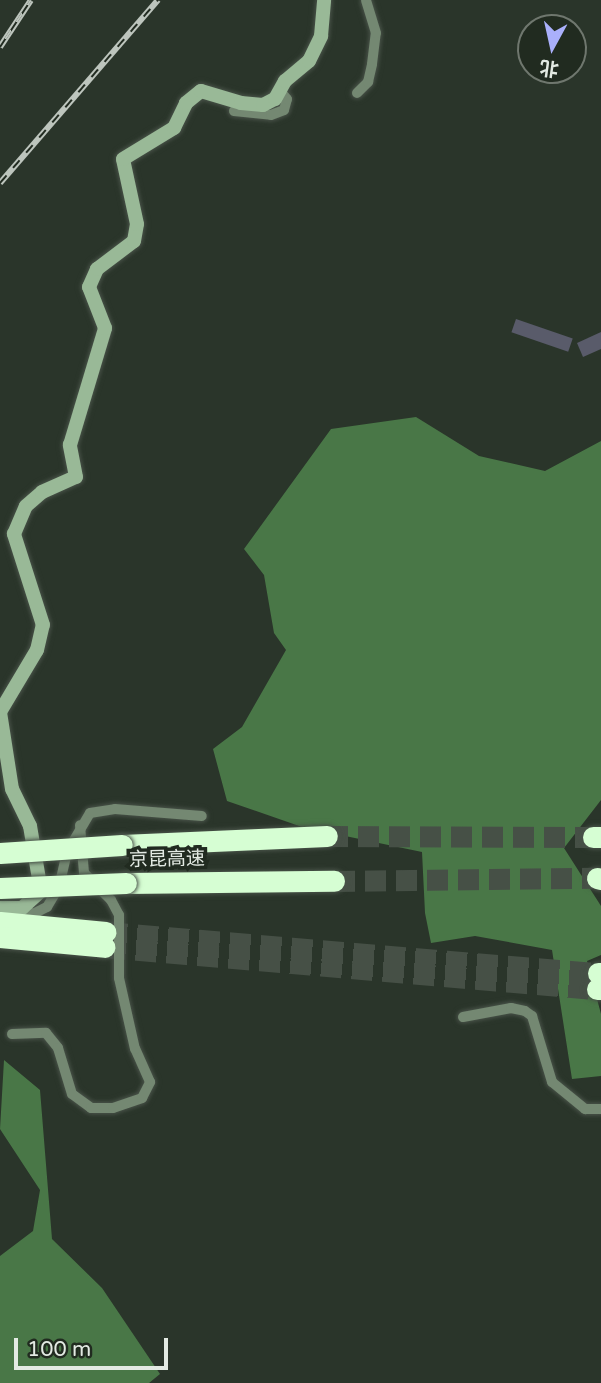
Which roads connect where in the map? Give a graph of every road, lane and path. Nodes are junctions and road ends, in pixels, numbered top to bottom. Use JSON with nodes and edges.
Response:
{"nodes":[{"id":1,"x":324,"y":0,"type":"edge"},
{"id":2,"x":366,"y":0,"type":"edge"},
{"id":3,"x":280,"y":91,"type":"junction"},
{"id":4,"x":356,"y":93,"type":"dead end"},
{"id":5,"x":234,"y":111,"type":"dead end"},
{"id":6,"x":4,"y":750,"type":"edge"},
{"id":7,"x":202,"y":816,"type":"dead end"},
{"id":8,"x":80,"y":825,"type":"junction"},
{"id":9,"x":327,"y":836,"type":"tunnel mouth"},
{"id":10,"x":0,"y":853,"type":"edge"},
{"id":11,"x":334,"y":881,"type":"tunnel mouth"},
{"id":12,"x":0,"y":888,"type":"edge"},
{"id":13,"x":0,"y":908,"type":"edge"},
{"id":14,"x":22,"y":908,"type":"junction"},
{"id":15,"x":0,"y":922,"type":"edge"},
{"id":16,"x":0,"y":937,"type":"edge"},
{"id":17,"x":463,"y":1017,"type":"dead end"},
{"id":18,"x":12,"y":1034,"type":"dead end"},
{"id":19,"x":601,"y":1110,"type":"edge"}],
"edges":[{"from":1,"to":3,"type":"street"},
{"from":2,"to":4,"type":"street"},
{"from":3,"to":5,"type":"street"},
{"from":3,"to":6,"type":"street"},
{"from":6,"to":14,"type":"street"},
{"from":7,"to":8,"type":"street"},
{"from":8,"to":14,"type":"street"},
{"from":8,"to":18,"type":"street"},
{"from":9,"to":10,"type":"highway","name":"京昆高速","bridge":true},
{"from":11,"to":12,"type":"highway","name":"京昆高速","bridge":true},
{"from":13,"to":14,"type":"street"},
{"from":15,"to":16,"type":"highway"},
{"from":17,"to":19,"type":"street"}]}
